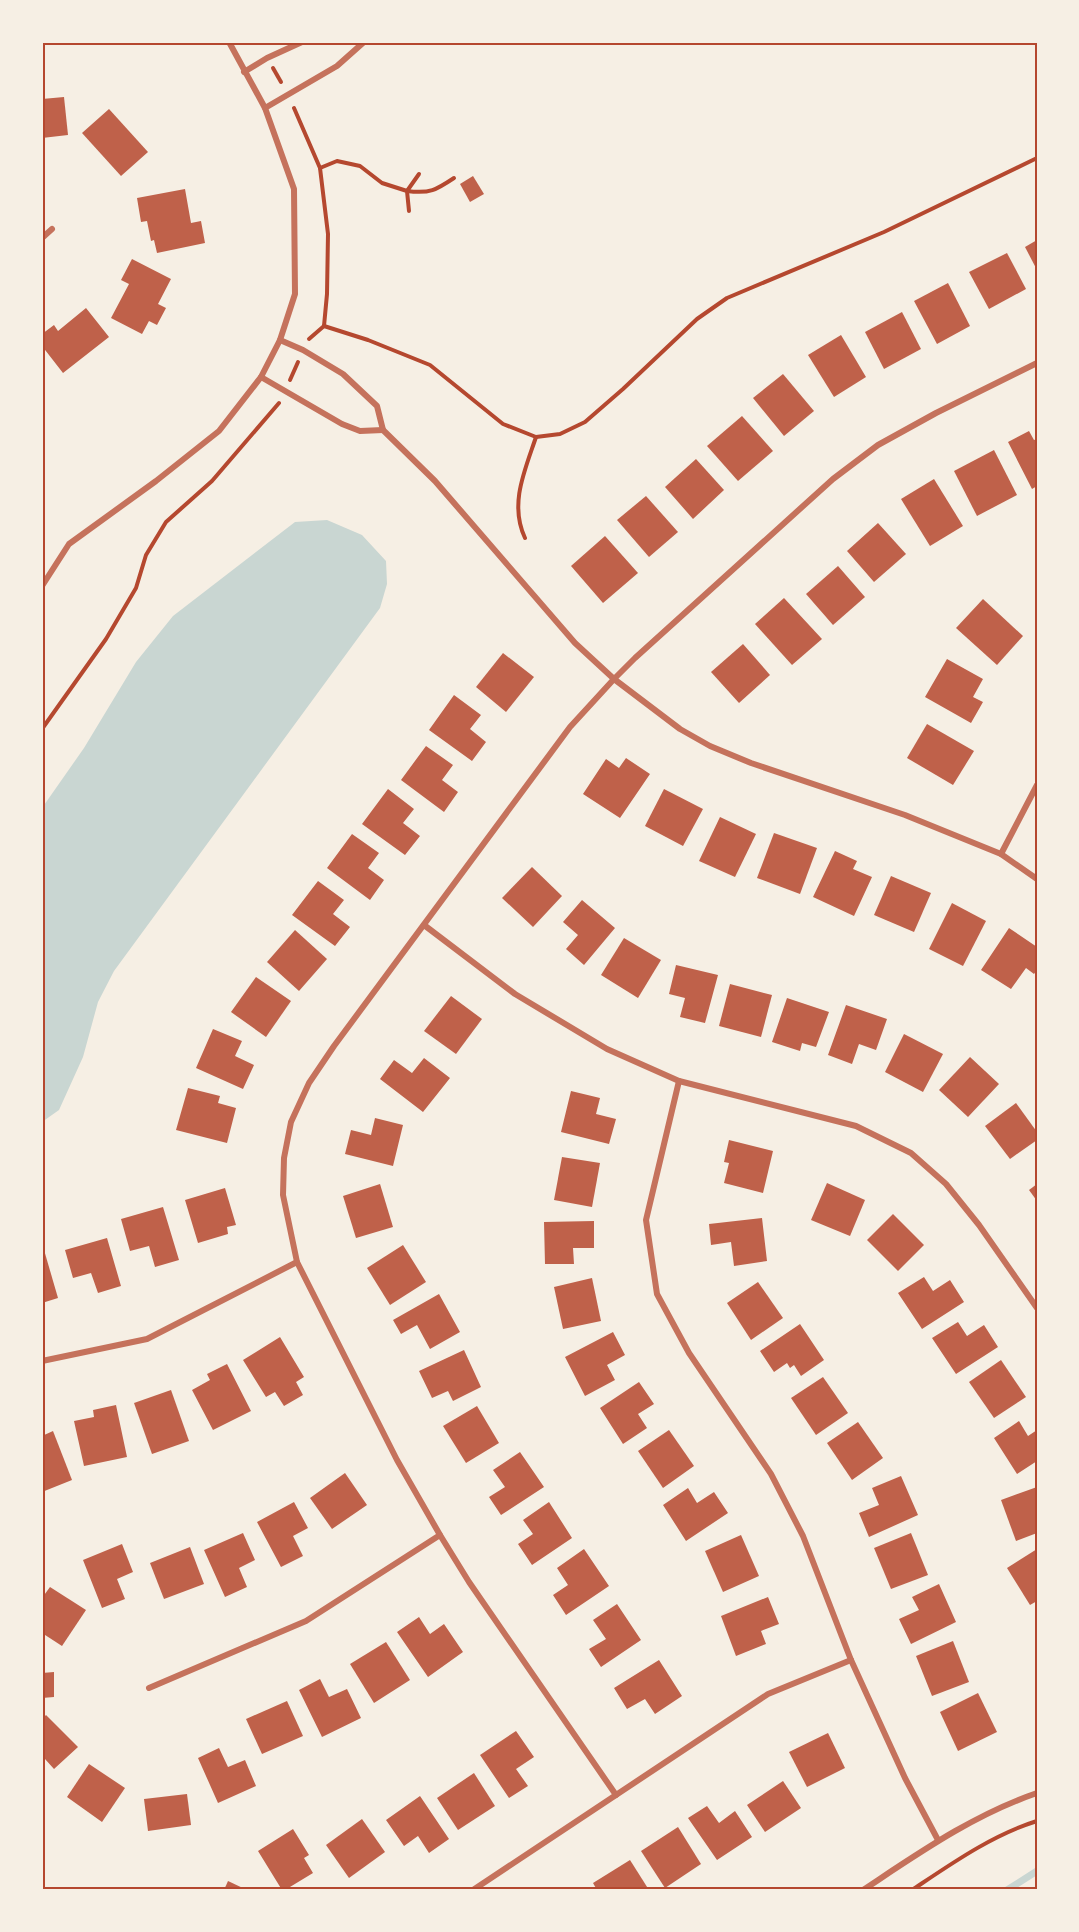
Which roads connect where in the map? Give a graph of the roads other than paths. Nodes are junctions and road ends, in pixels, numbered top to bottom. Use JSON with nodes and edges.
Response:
{"nodes":[{"id":1,"x":229,"y":42,"type":"edge"},
{"id":2,"x":302,"y":42,"type":"edge"},
{"id":3,"x":364,"y":42,"type":"edge"},
{"id":4,"x":244,"y":72,"type":"junction"},
{"id":5,"x":265,"y":108,"type":"junction"},
{"id":6,"x":52,"y":229,"type":"dead end"},
{"id":7,"x":42,"y":238,"type":"edge"},
{"id":8,"x":280,"y":340,"type":"junction"},
{"id":9,"x":1037,"y":363,"type":"edge"},
{"id":10,"x":261,"y":377,"type":"junction"},
{"id":11,"x":383,"y":430,"type":"junction"},
{"id":12,"x":42,"y":586,"type":"edge"},
{"id":13,"x":614,"y":678,"type":"junction"},
{"id":14,"x":1037,"y":785,"type":"edge"},
{"id":15,"x":1001,"y":855,"type":"junction"},
{"id":16,"x":1037,"y":879,"type":"edge"},
{"id":17,"x":424,"y":925,"type":"junction"},
{"id":18,"x":679,"y":1081,"type":"junction"},
{"id":19,"x":297,"y":1262,"type":"junction"},
{"id":20,"x":1037,"y":1308,"type":"edge"},
{"id":21,"x":42,"y":1360,"type":"edge"},
{"id":22,"x":440,"y":1535,"type":"junction"},
{"id":23,"x":851,"y":1660,"type":"junction"},
{"id":24,"x":149,"y":1688,"type":"dead end"},
{"id":25,"x":1037,"y":1793,"type":"edge"},
{"id":26,"x":616,"y":1795,"type":"junction"},
{"id":27,"x":938,"y":1840,"type":"junction"},
{"id":28,"x":473,"y":1890,"type":"edge"},
{"id":29,"x":863,"y":1890,"type":"edge"}],
"edges":[{"from":1,"to":4,"type":"street"},
{"from":2,"to":4,"type":"street"},
{"from":3,"to":5,"type":"street"},
{"from":4,"to":5,"type":"street"},
{"from":5,"to":8,"type":"street"},
{"from":6,"to":7,"type":"street"},
{"from":8,"to":10,"type":"street"},
{"from":8,"to":11,"type":"street"},
{"from":9,"to":13,"type":"street"},
{"from":10,"to":11,"type":"street"},
{"from":10,"to":12,"type":"street"},
{"from":11,"to":13,"type":"street"},
{"from":13,"to":15,"type":"street"},
{"from":13,"to":17,"type":"street"},
{"from":14,"to":15,"type":"street"},
{"from":15,"to":16,"type":"street"},
{"from":17,"to":18,"type":"street"},
{"from":17,"to":19,"type":"street"},
{"from":18,"to":20,"type":"street"},
{"from":18,"to":23,"type":"street"},
{"from":19,"to":21,"type":"street"},
{"from":19,"to":22,"type":"street"},
{"from":22,"to":24,"type":"street"},
{"from":22,"to":26,"type":"street"},
{"from":23,"to":26,"type":"street"},
{"from":23,"to":27,"type":"street"},
{"from":25,"to":27,"type":"street"},
{"from":26,"to":28,"type":"street"},
{"from":27,"to":29,"type":"street"}]}
